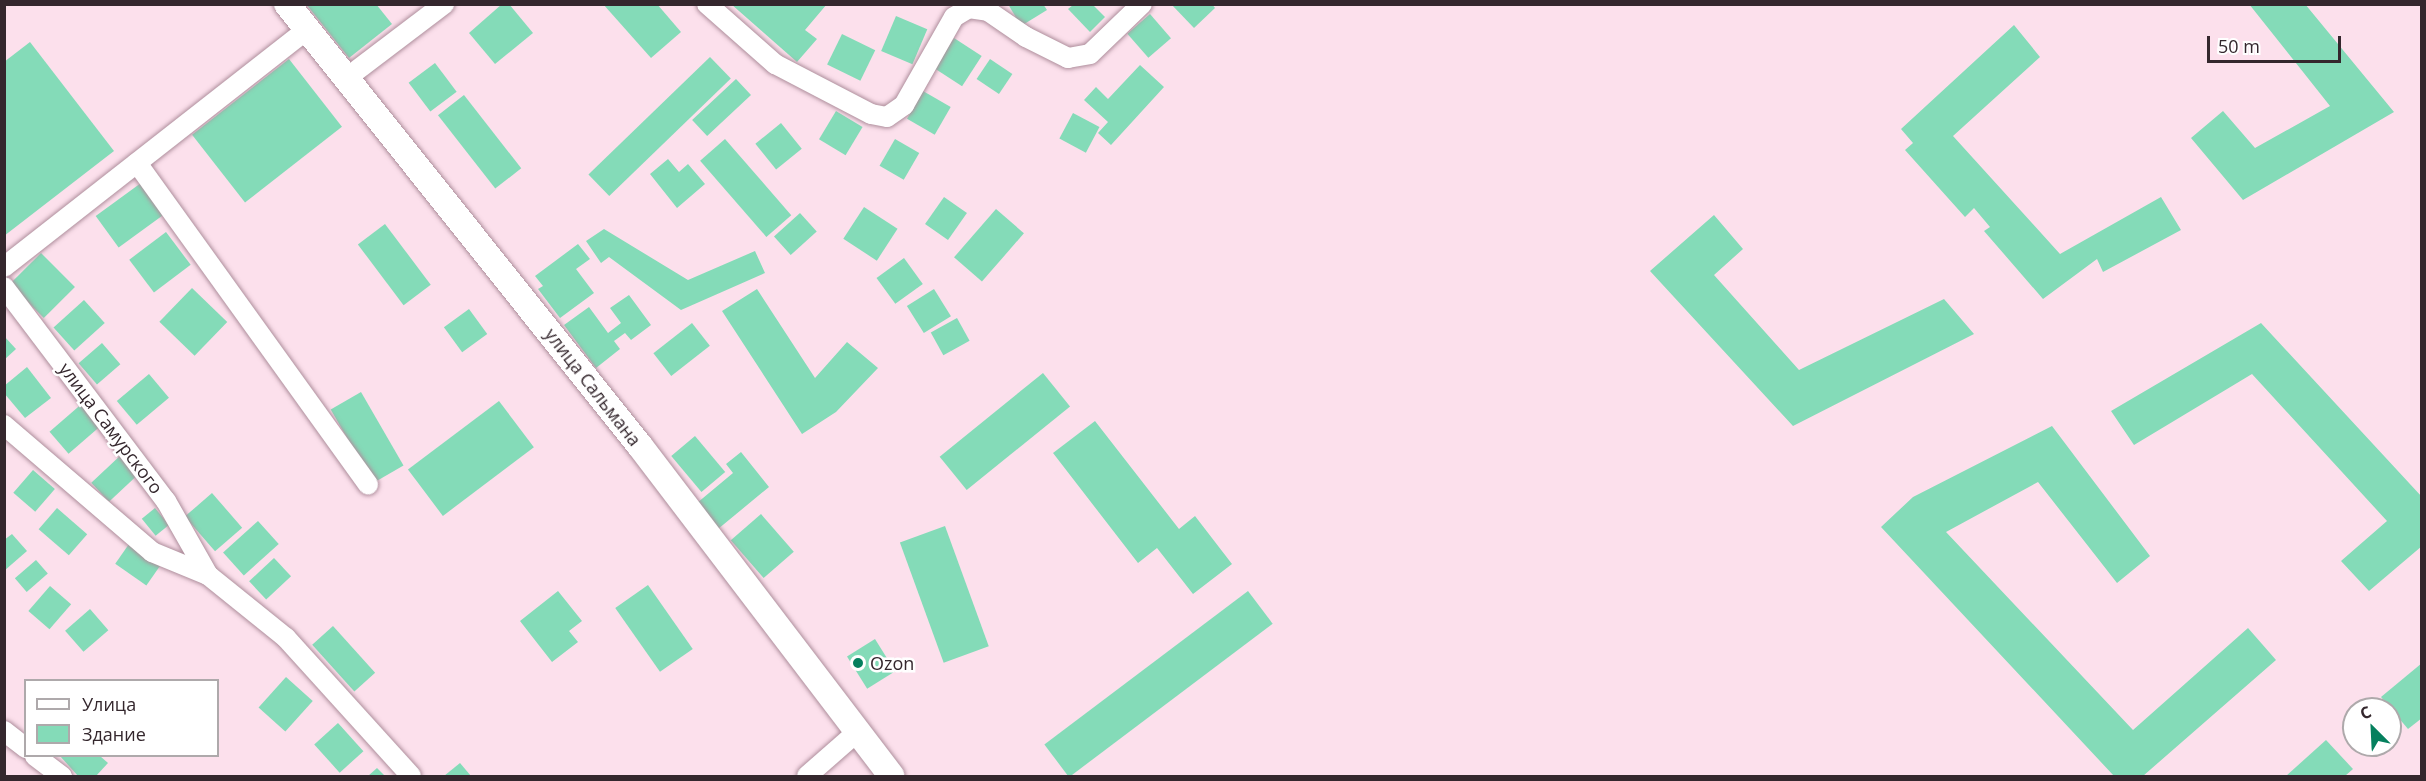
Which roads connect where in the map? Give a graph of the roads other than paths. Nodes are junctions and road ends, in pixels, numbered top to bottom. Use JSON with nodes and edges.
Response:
{"nodes":[{"id":1,"x":287,"y":4,"type":"edge"},
{"id":2,"x":444,"y":4,"type":"edge"},
{"id":3,"x":707,"y":4,"type":"edge"},
{"id":4,"x":1142,"y":4,"type":"edge"},
{"id":5,"x":307,"y":29,"type":"junction"},
{"id":6,"x":348,"y":77,"type":"junction"},
{"id":7,"x":137,"y":163,"type":"junction"},
{"id":8,"x":4,"y":267,"type":"edge"},
{"id":9,"x":4,"y":287,"type":"edge"},
{"id":10,"x":4,"y":425,"type":"edge"},
{"id":11,"x":368,"y":484,"type":"dead end"},
{"id":12,"x":208,"y":575,"type":"junction"},
{"id":13,"x":4,"y":731,"type":"edge"},
{"id":14,"x":857,"y":732,"type":"junction"},
{"id":15,"x":24,"y":746,"type":"edge"},
{"id":16,"x":36,"y":757,"type":"edge"},
{"id":17,"x":62,"y":777,"type":"edge"},
{"id":18,"x":411,"y":777,"type":"edge"},
{"id":19,"x":807,"y":777,"type":"edge"},
{"id":20,"x":891,"y":777,"type":"edge"}],
"edges":[{"from":1,"to":5,"type":"main road","name":"улица Сальмана"},
{"from":2,"to":6,"type":"street"},
{"from":3,"to":4,"type":"street"},
{"from":5,"to":6,"type":"main road","name":"улица Сальмана"},
{"from":5,"to":7,"type":"street"},
{"from":6,"to":14,"type":"main road","name":"улица Сальмана"},
{"from":7,"to":8,"type":"street"},
{"from":7,"to":11,"type":"street"},
{"from":9,"to":12,"type":"street","name":"улица Самурского"},
{"from":10,"to":12,"type":"street","name":"улица Самурского"},
{"from":12,"to":18,"type":"street","name":"улица Самурского"},
{"from":13,"to":15,"type":"street"},
{"from":14,"to":19,"type":"street"},
{"from":14,"to":20,"type":"main road","name":"улица Сальмана"},
{"from":16,"to":17,"type":"street"}]}
